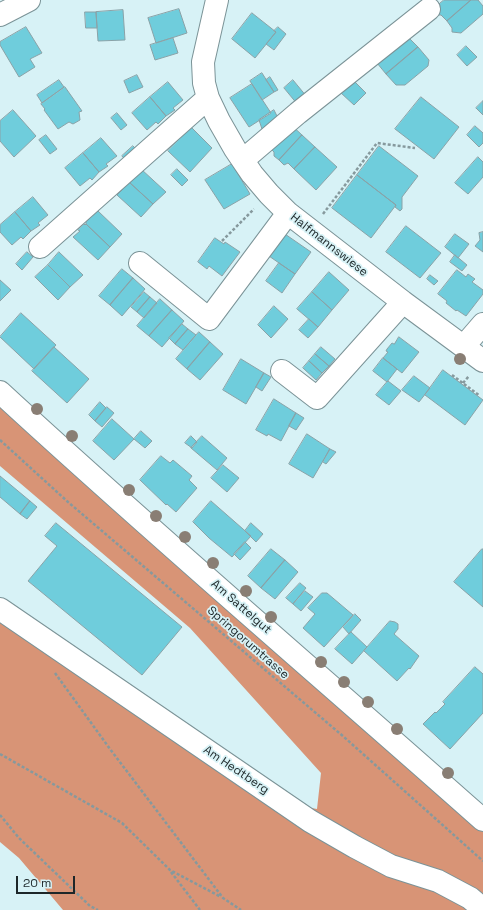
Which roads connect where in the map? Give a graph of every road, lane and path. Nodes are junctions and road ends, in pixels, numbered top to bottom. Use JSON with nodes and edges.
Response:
{"nodes":[{"id":1,"x":28,"y":0,"type":"edge"},
{"id":2,"x":216,"y":0,"type":"edge"},
{"id":3,"x":429,"y":9,"type":"dead end"},
{"id":4,"x":0,"y":15,"type":"edge"},
{"id":5,"x":208,"y":98,"type":"junction"},
{"id":6,"x":415,"y":148,"type":"dead end"},
{"id":7,"x":242,"y":160,"type":"junction"},
{"id":8,"x":269,"y":194,"type":"junction"},
{"id":9,"x":288,"y":213,"type":"junction"},
{"id":10,"x":310,"y":230,"type":"junction"},
{"id":11,"x":222,"y":241,"type":"dead end"},
{"id":12,"x":40,"y":247,"type":"dead end"},
{"id":13,"x":140,"y":263,"type":"dead end"},
{"id":14,"x":403,"y":302,"type":"junction"},
{"id":15,"x":483,"y":324,"type":"edge"},
{"id":16,"x":464,"y":346,"type":"junction"},
{"id":17,"x":483,"y":361,"type":"edge"},
{"id":18,"x":282,"y":371,"type":"dead end"},
{"id":19,"x":452,"y":374,"type":"dead end"},
{"id":20,"x":468,"y":378,"type":"dead end"},
{"id":21,"x":464,"y":383,"type":"junction"},
{"id":22,"x":0,"y":392,"type":"edge"},
{"id":23,"x":480,"y":396,"type":"dead end"},
{"id":24,"x":0,"y":440,"type":"edge"},
{"id":25,"x":0,"y":609,"type":"edge"},
{"id":26,"x":55,"y":673,"type":"dead end"},
{"id":27,"x":0,"y":754,"type":"edge"},
{"id":28,"x":0,"y":815,"type":"edge"},
{"id":29,"x":483,"y":820,"type":"edge"},
{"id":30,"x":483,"y":861,"type":"edge"},
{"id":31,"x":170,"y":870,"type":"junction"},
{"id":32,"x":224,"y":898,"type":"junction"},
{"id":33,"x":483,"y":909,"type":"edge"},
{"id":34,"x":98,"y":910,"type":"edge"},
{"id":35,"x":200,"y":910,"type":"edge"},
{"id":36,"x":241,"y":910,"type":"edge"}],
"edges":[{"from":1,"to":4,"type":"street"},
{"from":2,"to":5,"type":"street","name":"Halfmannswiese"},
{"from":3,"to":7,"type":"street"},
{"from":5,"to":7,"type":"street","name":"Halfmannswiese"},
{"from":5,"to":12,"type":"street"},
{"from":6,"to":10,"type":"path"},
{"from":7,"to":8,"type":"street","name":"Halfmannswiese"},
{"from":8,"to":9,"type":"street","name":"Halfmannswiese"},
{"from":8,"to":11,"type":"path"},
{"from":9,"to":10,"type":"street","name":"Halfmannswiese"},
{"from":9,"to":13,"type":"street"},
{"from":10,"to":14,"type":"street","name":"Halfmannswiese"},
{"from":14,"to":16,"type":"street","name":"Halfmannswiese"},
{"from":14,"to":18,"type":"street"},
{"from":15,"to":16,"type":"street"},
{"from":16,"to":17,"type":"street","name":"Halfmannswiese"},
{"from":19,"to":21,"type":"path"},
{"from":20,"to":21,"type":"path"},
{"from":21,"to":23,"type":"path"},
{"from":22,"to":29,"type":"street","name":"Am Sattelgut"},
{"from":24,"to":30,"type":"path","name":"Springorumtrasse"},
{"from":25,"to":33,"type":"street","name":"Am Hedtberg"},
{"from":26,"to":32,"type":"path"},
{"from":27,"to":31,"type":"path"},
{"from":28,"to":34,"type":"path"},
{"from":31,"to":32,"type":"path"},
{"from":31,"to":35,"type":"path"},
{"from":32,"to":36,"type":"path"}]}
